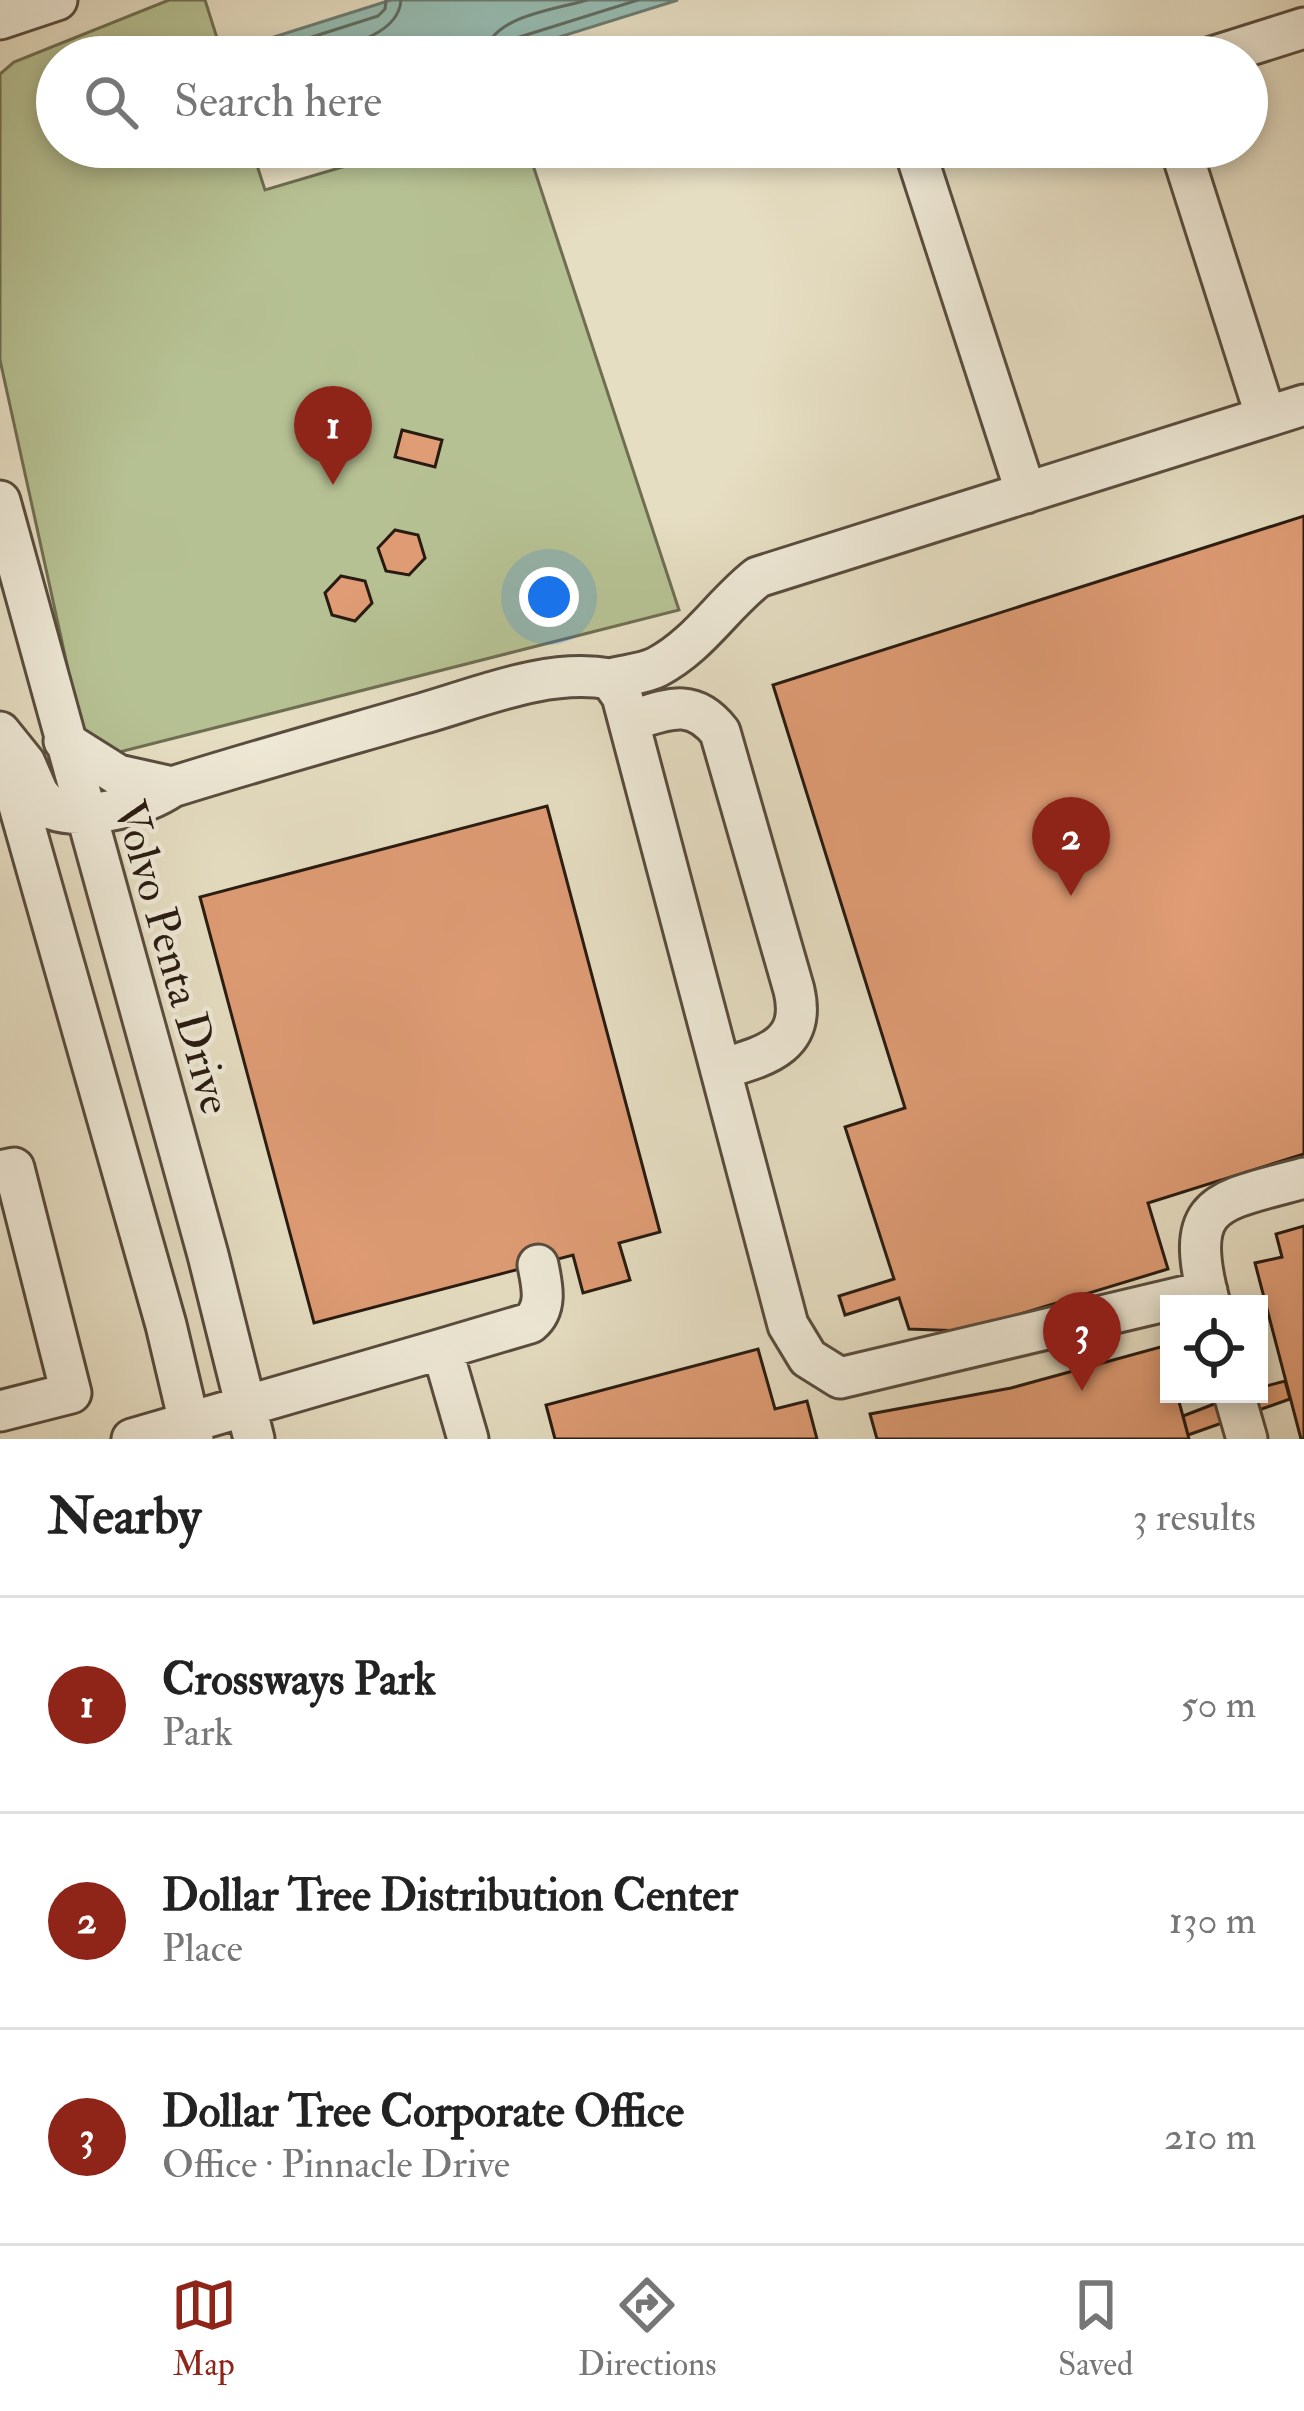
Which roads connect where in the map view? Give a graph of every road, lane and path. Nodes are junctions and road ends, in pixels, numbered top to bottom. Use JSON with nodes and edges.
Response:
{"nodes":[{"id":1,"x":57,"y":0,"type":"edge"},
{"id":2,"x":0,"y":19,"type":"edge"},
{"id":3,"x":1304,"y":28,"type":"edge"},
{"id":4,"x":1268,"y":39,"type":"edge"},
{"id":5,"x":921,"y":168,"type":"edge"},
{"id":6,"x":1187,"y":168,"type":"edge"},
{"id":7,"x":1304,"y":405,"type":"edge"},
{"id":8,"x":1266,"y":417,"type":"junction"},
{"id":9,"x":1026,"y":493,"type":"junction"},
{"id":10,"x":0,"y":501,"type":"edge"},
{"id":11,"x":610,"y":679,"type":"junction"},
{"id":12,"x":628,"y":721,"type":"junction"},
{"id":13,"x":0,"y":736,"type":"edge"},
{"id":14,"x":64,"y":742,"type":"junction"},
{"id":15,"x":172,"y":787,"type":"junction"},
{"id":16,"x":83,"y":814,"type":"junction"},
{"id":17,"x":721,"y":1069,"type":"junction"},
{"id":18,"x":0,"y":1171,"type":"edge"},
{"id":19,"x":1304,"y":1178,"type":"edge"},
{"id":20,"x":538,"y":1264,"type":"dead end"},
{"id":21,"x":1208,"y":1295,"type":"edge"},
{"id":22,"x":1160,"y":1308,"type":"edge"},
{"id":23,"x":442,"y":1349,"type":"junction"},
{"id":24,"x":1237,"y":1403,"type":"edge"},
{"id":25,"x":0,"y":1412,"type":"edge"},
{"id":26,"x":250,"y":1424,"type":"edge"},
{"id":27,"x":191,"y":1431,"type":"edge"},
{"id":28,"x":132,"y":1439,"type":"edge"},
{"id":29,"x":468,"y":1439,"type":"edge"},
{"id":30,"x":1247,"y":1439,"type":"edge"}],
"edges":[{"from":1,"to":2,"type":"street"},
{"from":3,"to":4,"type":"street"},
{"from":5,"to":9,"type":"street"},
{"from":6,"to":8,"type":"street"},
{"from":7,"to":8,"type":"street"},
{"from":8,"to":9,"type":"street"},
{"from":9,"to":11,"type":"street"},
{"from":10,"to":14,"type":"street","name":"Volvo Penta Drive"},
{"from":11,"to":12,"type":"street"},
{"from":11,"to":15,"type":"street"},
{"from":12,"to":17,"type":"street"},
{"from":12,"to":17,"type":"street"},
{"from":13,"to":16,"type":"street"},
{"from":13,"to":27,"type":"street"},
{"from":14,"to":15,"type":"street"},
{"from":14,"to":16,"type":"street","name":"Volvo Penta Drive"},
{"from":15,"to":16,"type":"street"},
{"from":16,"to":26,"type":"street","name":"Volvo Penta Drive"},
{"from":17,"to":22,"type":"street"},
{"from":18,"to":25,"type":"street"},
{"from":19,"to":21,"type":"street"},
{"from":20,"to":23,"type":"street"},
{"from":23,"to":26,"type":"street"},
{"from":23,"to":29,"type":"street"},
{"from":24,"to":30,"type":"street"},
{"from":26,"to":27,"type":"street"},
{"from":27,"to":28,"type":"street"}]}
